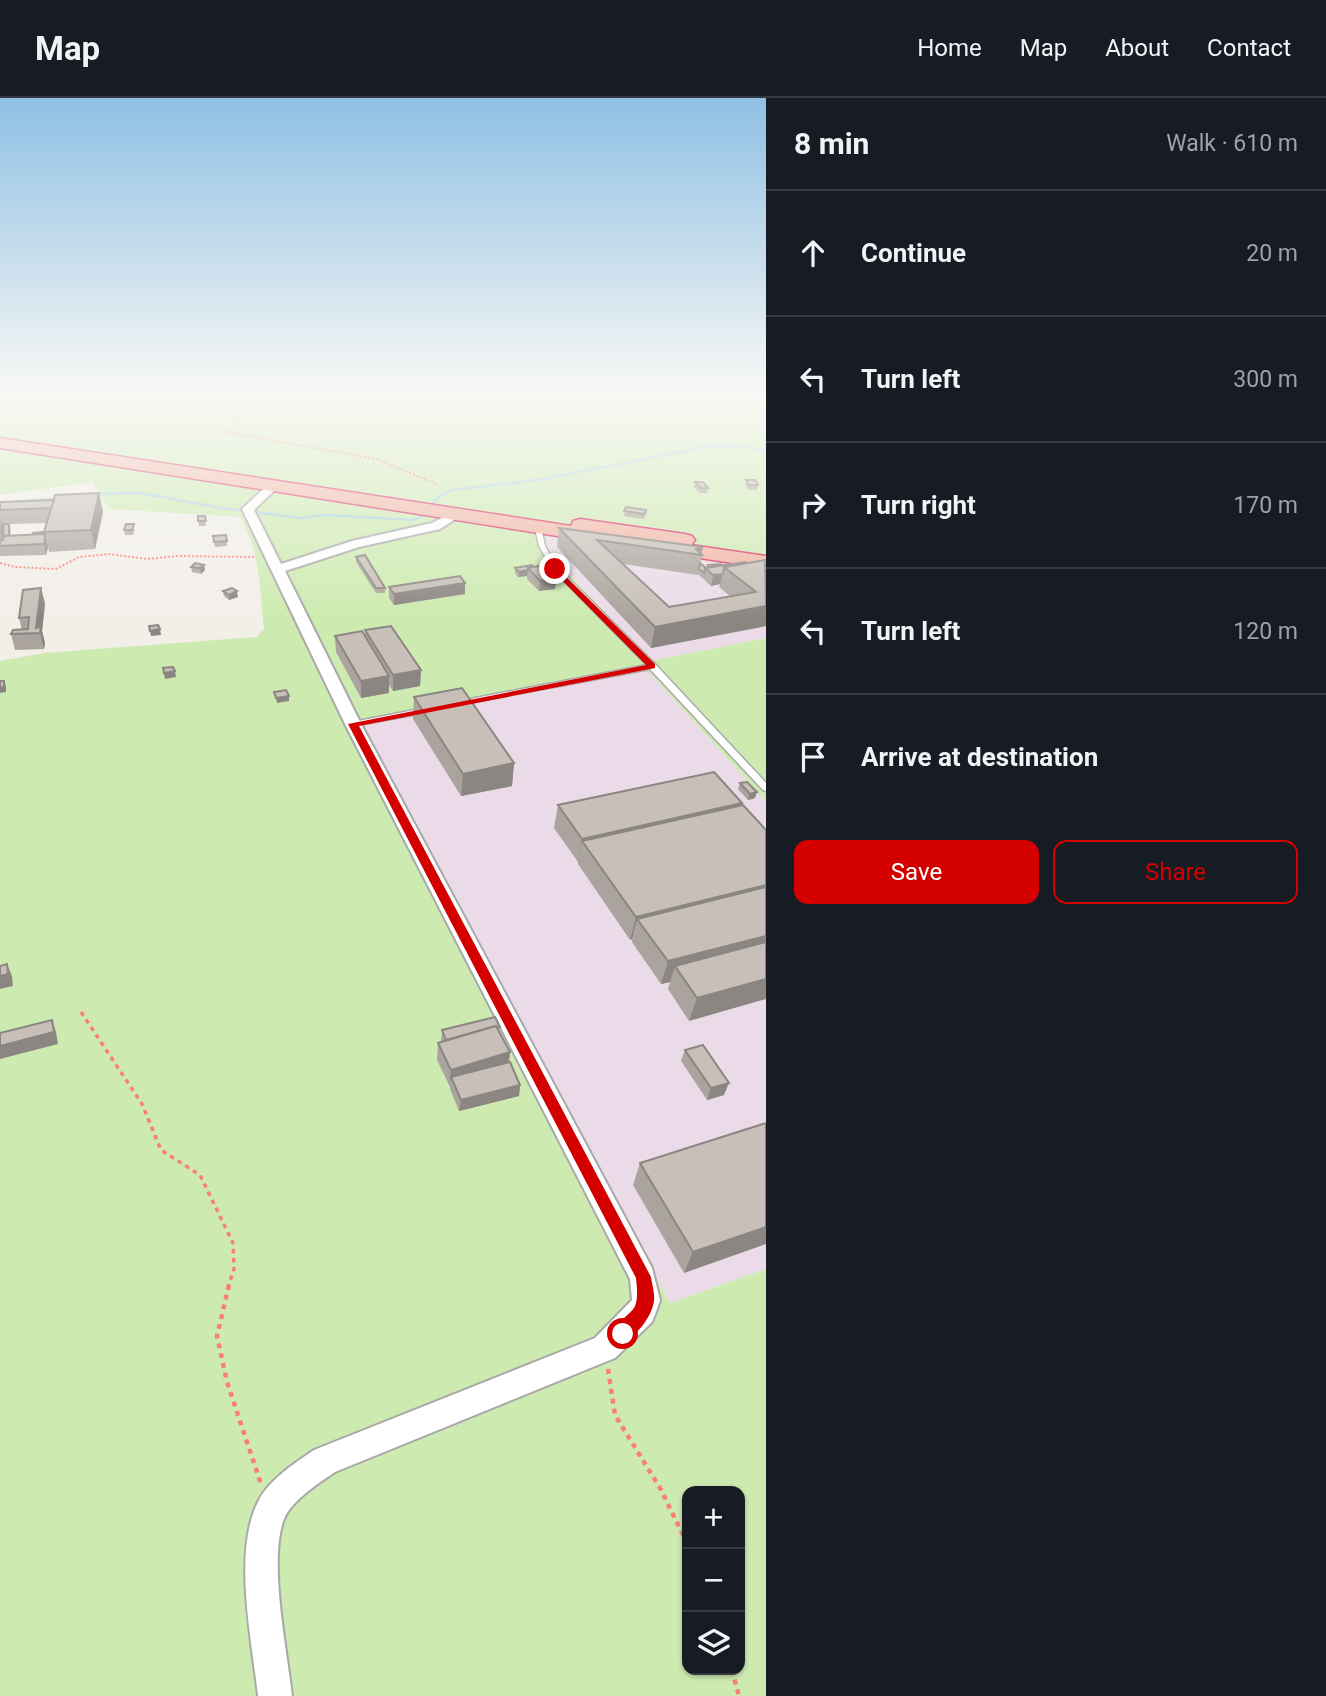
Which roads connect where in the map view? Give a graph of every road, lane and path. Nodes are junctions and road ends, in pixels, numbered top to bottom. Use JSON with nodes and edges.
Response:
{"nodes":[{"id":1,"x":180,"y":470,"type":"edge"},
{"id":2,"x":192,"y":470,"type":"edge"},
{"id":3,"x":402,"y":470,"type":"edge"},
{"id":4,"x":274,"y":485,"type":"junction"},
{"id":5,"x":439,"y":485,"type":"dead end"},
{"id":6,"x":415,"y":504,"type":"junction"},
{"id":7,"x":451,"y":510,"type":"junction"},
{"id":8,"x":538,"y":528,"type":"junction"},
{"id":9,"x":766,"y":552,"type":"edge"},
{"id":10,"x":766,"y":562,"type":"edge"},
{"id":11,"x":0,"y":563,"type":"edge"},
{"id":12,"x":276,"y":570,"type":"junction"},
{"id":13,"x":652,"y":666,"type":"junction"},
{"id":14,"x":448,"y":706,"type":"edge"},
{"id":15,"x":435,"y":708,"type":"edge"},
{"id":16,"x":353,"y":724,"type":"junction"},
{"id":17,"x":766,"y":788,"type":"edge"},
{"id":18,"x":81,"y":1012,"type":"dead end"},
{"id":19,"x":605,"y":1348,"type":"junction"},
{"id":20,"x":271,"y":1509,"type":"junction"},
{"id":21,"x":682,"y":1533,"type":"edge"},
{"id":22,"x":733,"y":1675,"type":"edge"},
{"id":23,"x":275,"y":1696,"type":"edge"},
{"id":24,"x":739,"y":1696,"type":"edge"}],
"edges":[{"from":1,"to":4,"type":"highway"},
{"from":2,"to":6,"type":"highway"},
{"from":3,"to":5,"type":"path"},
{"from":4,"to":6,"type":"highway"},
{"from":4,"to":12,"type":"street"},
{"from":6,"to":7,"type":"highway"},
{"from":7,"to":8,"type":"highway"},
{"from":7,"to":9,"type":"highway"},
{"from":7,"to":12,"type":"street"},
{"from":8,"to":10,"type":"highway"},
{"from":8,"to":13,"type":"lane"},
{"from":11,"to":12,"type":"path"},
{"from":12,"to":16,"type":"street"},
{"from":13,"to":14,"type":"lane"},
{"from":13,"to":17,"type":"lane"},
{"from":15,"to":16,"type":"lane"},
{"from":16,"to":19,"type":"street"},
{"from":18,"to":20,"type":"path"},
{"from":19,"to":20,"type":"street"},
{"from":19,"to":21,"type":"path"},
{"from":20,"to":23,"type":"street"},
{"from":22,"to":24,"type":"path"}]}
